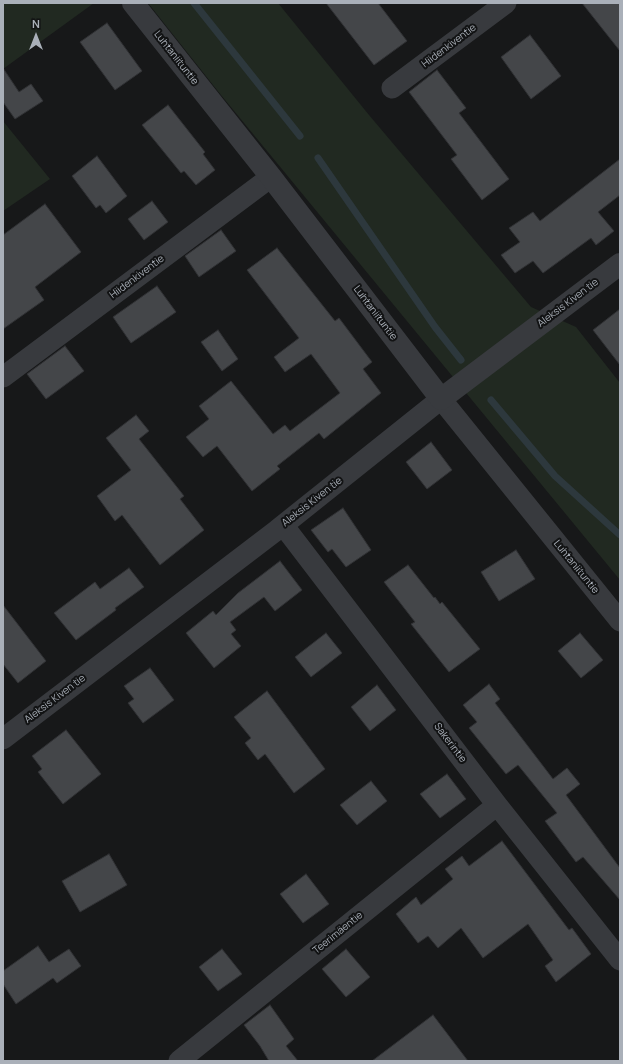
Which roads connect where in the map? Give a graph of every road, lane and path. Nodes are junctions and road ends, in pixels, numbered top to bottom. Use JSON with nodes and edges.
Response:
{"nodes":[{"id":1,"x":133,"y":3,"type":"edge"},
{"id":2,"x":506,"y":3,"type":"edge"},
{"id":3,"x":392,"y":88,"type":"dead end"},
{"id":4,"x":271,"y":177,"type":"junction"},
{"id":5,"x":620,"y":264,"type":"edge"},
{"id":6,"x":3,"y":377,"type":"edge"},
{"id":7,"x":441,"y":399,"type":"junction"},
{"id":8,"x":283,"y":525,"type":"junction"},
{"id":9,"x":620,"y":621,"type":"edge"},
{"id":10,"x":3,"y":739,"type":"edge"},
{"id":11,"x":497,"y":805,"type":"junction"},
{"id":12,"x":620,"y":960,"type":"edge"},
{"id":13,"x":179,"y":1061,"type":"edge"}],
"edges":[{"from":1,"to":4,"type":"street","name":"Luhtaniituntie"},
{"from":2,"to":3,"type":"street","name":"Hiidenkiventie"},
{"from":4,"to":6,"type":"street","name":"Hiidenkiventie"},
{"from":4,"to":7,"type":"street","name":"Luhtaniituntie"},
{"from":5,"to":7,"type":"street","name":"Aleksis Kiven tie"},
{"from":7,"to":8,"type":"street","name":"Aleksis Kiven tie"},
{"from":7,"to":9,"type":"street","name":"Luhtaniituntie"},
{"from":8,"to":10,"type":"street","name":"Aleksis Kiven tie"},
{"from":8,"to":11,"type":"street","name":"Sakerintie"},
{"from":11,"to":12,"type":"street","name":"Sakerintie"},
{"from":11,"to":13,"type":"street","name":"Teerimäentie"}]}
